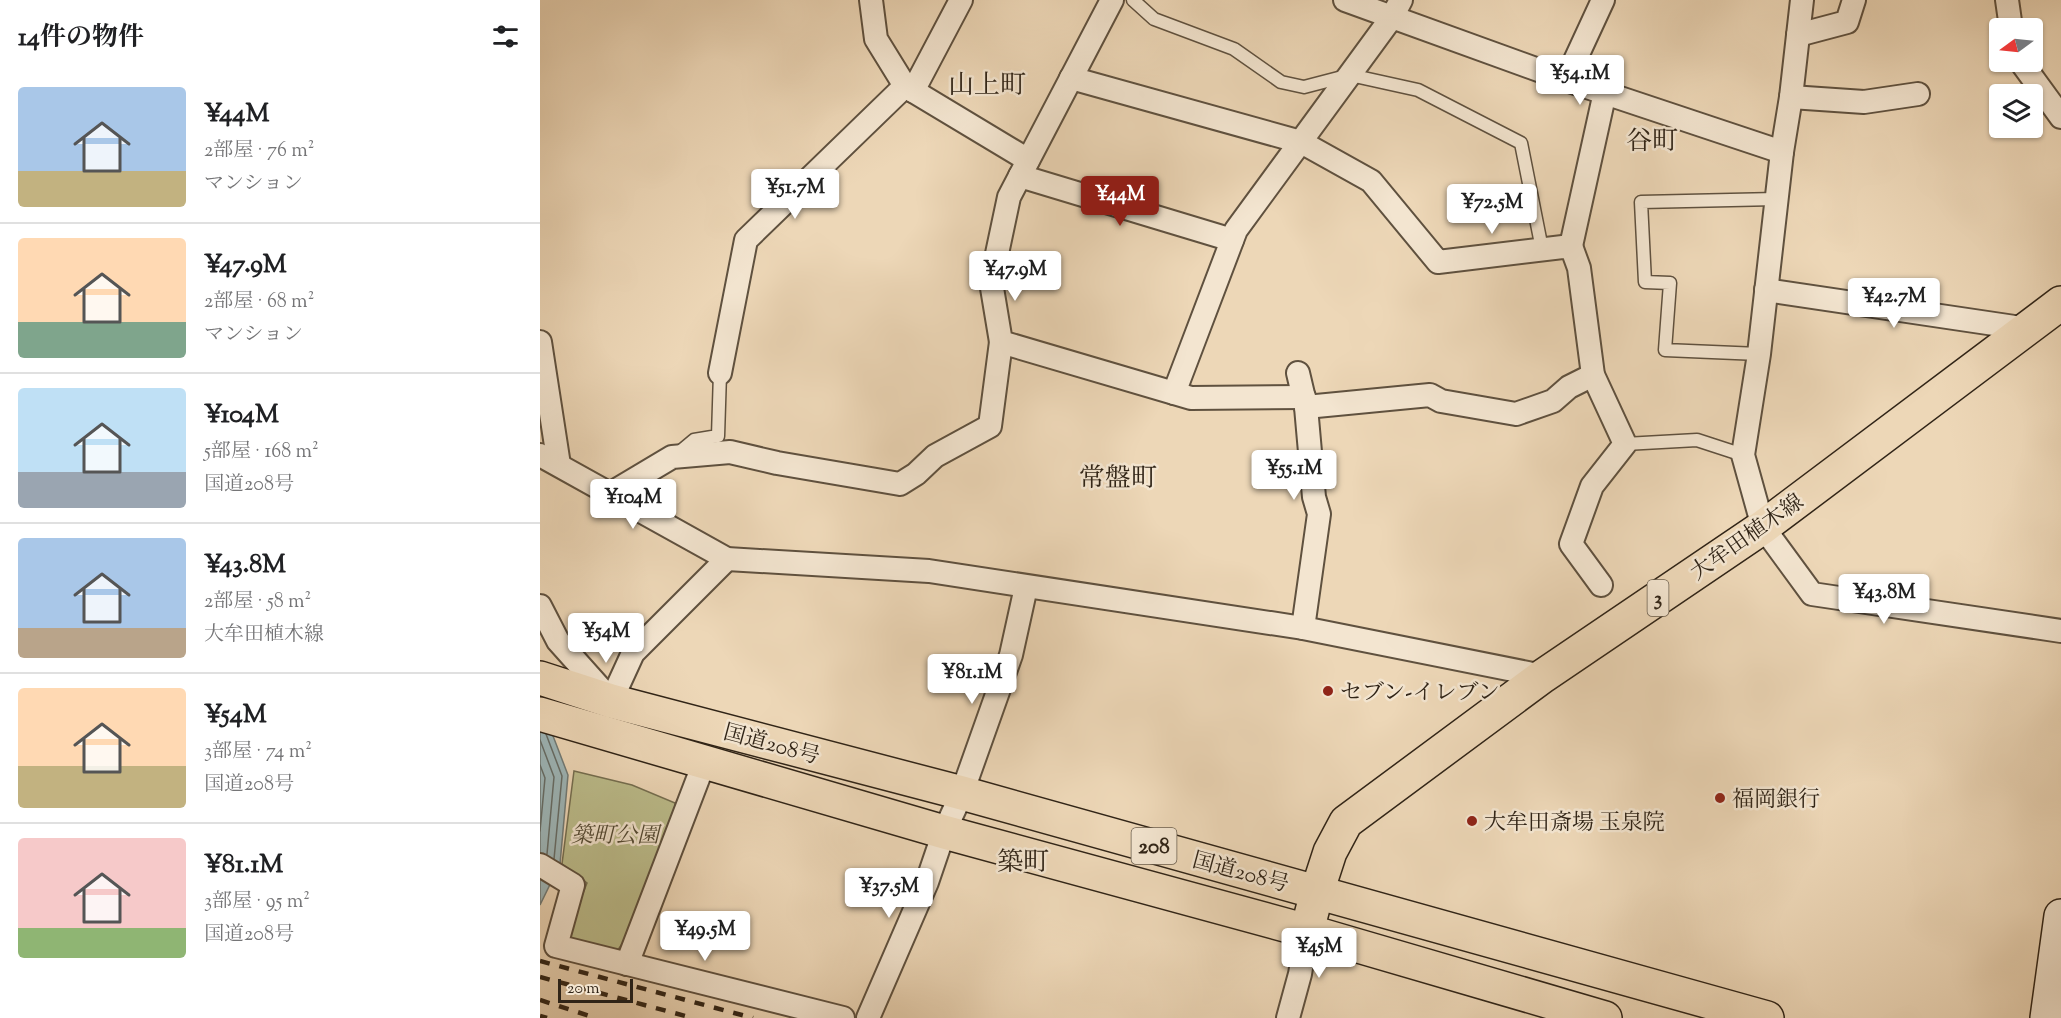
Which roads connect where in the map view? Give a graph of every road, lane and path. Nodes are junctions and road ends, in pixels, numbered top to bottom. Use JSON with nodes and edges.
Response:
{"nodes":[{"id":1,"x":871,"y":0,"type":"edge"},
{"id":2,"x":961,"y":0,"type":"edge"},
{"id":3,"x":1112,"y":0,"type":"edge"},
{"id":4,"x":1133,"y":0,"type":"edge"},
{"id":5,"x":1345,"y":0,"type":"edge"},
{"id":6,"x":1603,"y":0,"type":"edge"},
{"id":7,"x":1802,"y":0,"type":"edge"},
{"id":8,"x":1854,"y":0,"type":"edge"},
{"id":9,"x":2007,"y":0,"type":"edge"},
{"id":10,"x":1397,"y":9,"type":"edge"},
{"id":11,"x":2010,"y":18,"type":"edge"},
{"id":12,"x":1798,"y":35,"type":"junction"},
{"id":13,"x":2028,"y":72,"type":"edge"},
{"id":14,"x":1350,"y":75,"type":"junction"},
{"id":15,"x":1071,"y":78,"type":"junction"},
{"id":16,"x":1566,"y":80,"type":"junction"},
{"id":17,"x":909,"y":88,"type":"junction"},
{"id":18,"x":1605,"y":92,"type":"junction"},
{"id":19,"x":1918,"y":94,"type":"dead end"},
{"id":20,"x":1791,"y":97,"type":"junction"},
{"id":21,"x":2061,"y":117,"type":"edge"},
{"id":22,"x":1301,"y":142,"type":"junction"},
{"id":23,"x":1782,"y":152,"type":"junction"},
{"id":24,"x":1024,"y":168,"type":"junction"},
{"id":25,"x":1776,"y":200,"type":"junction"},
{"id":26,"x":1232,"y":240,"type":"junction"},
{"id":27,"x":1570,"y":246,"type":"junction"},
{"id":28,"x":1542,"y":249,"type":"junction"},
{"id":29,"x":1766,"y":290,"type":"junction"},
{"id":30,"x":2061,"y":303,"type":"edge"},
{"id":31,"x":2028,"y":329,"type":"junction"},
{"id":32,"x":540,"y":342,"type":"edge"},
{"id":33,"x":1001,"y":342,"type":"junction"},
{"id":34,"x":1759,"y":354,"type":"junction"},
{"id":35,"x":720,"y":373,"type":"joint"},
{"id":36,"x":1298,"y":373,"type":"dead end"},
{"id":37,"x":1593,"y":375,"type":"junction"},
{"id":38,"x":1174,"y":393,"type":"junction"},
{"id":39,"x":1305,"y":402,"type":"junction"},
{"id":40,"x":1625,"y":444,"type":"junction"},
{"id":41,"x":1743,"y":455,"type":"junction"},
{"id":42,"x":672,"y":457,"type":"junction"},
{"id":43,"x":550,"y":460,"type":"edge"},
{"id":44,"x":610,"y":494,"type":"junction"},
{"id":45,"x":1763,"y":527,"type":"junction"},
{"id":46,"x":727,"y":559,"type":"junction"},
{"id":47,"x":1601,"y":585,"type":"dead end"},
{"id":48,"x":1026,"y":587,"type":"junction"},
{"id":49,"x":540,"y":606,"type":"edge"},
{"id":50,"x":1303,"y":628,"type":"junction"},
{"id":51,"x":2061,"y":631,"type":"edge"},
{"id":52,"x":1543,"y":676,"type":"junction"},
{"id":53,"x":540,"y":678,"type":"edge"},
{"id":54,"x":611,"y":701,"type":"junction"},
{"id":55,"x":545,"y":715,"type":"edge"},
{"id":56,"x":604,"y":734,"type":"junction"},
{"id":57,"x":704,"y":763,"type":"junction"},
{"id":58,"x":962,"y":793,"type":"junction"},
{"id":59,"x":944,"y":832,"type":"junction"},
{"id":60,"x":550,"y":870,"type":"edge"},
{"id":61,"x":1317,"y":891,"type":"junction"},
{"id":62,"x":2061,"y":916,"type":"edge"},
{"id":63,"x":1307,"y":931,"type":"junction"},
{"id":64,"x":627,"y":964,"type":"junction"},
{"id":65,"x":843,"y":1018,"type":"edge"},
{"id":66,"x":868,"y":1018,"type":"edge"},
{"id":67,"x":1288,"y":1018,"type":"edge"},
{"id":68,"x":1605,"y":1018,"type":"edge"},
{"id":69,"x":1767,"y":1018,"type":"edge"},
{"id":70,"x":2047,"y":1018,"type":"edge"}],
"edges":[{"from":1,"to":17,"type":"street"},
{"from":2,"to":17,"type":"street"},
{"from":3,"to":15,"type":"street"},
{"from":4,"to":14,"type":"lane"},
{"from":5,"to":10,"type":"street"},
{"from":6,"to":16,"type":"street"},
{"from":7,"to":12,"type":"street"},
{"from":8,"to":12,"type":"street"},
{"from":9,"to":11,"type":"street"},
{"from":10,"to":14,"type":"street"},
{"from":10,"to":16,"type":"street"},
{"from":12,"to":20,"type":"street"},
{"from":13,"to":21,"type":"street"},
{"from":14,"to":22,"type":"street"},
{"from":14,"to":28,"type":"lane"},
{"from":15,"to":22,"type":"street"},
{"from":15,"to":24,"type":"street"},
{"from":16,"to":18,"type":"street"},
{"from":17,"to":24,"type":"street"},
{"from":17,"to":35,"type":"street"},
{"from":18,"to":23,"type":"street"},
{"from":18,"to":27,"type":"street"},
{"from":19,"to":20,"type":"street"},
{"from":20,"to":23,"type":"street"},
{"from":22,"to":26,"type":"street"},
{"from":22,"to":28,"type":"street"},
{"from":23,"to":25,"type":"street"},
{"from":24,"to":26,"type":"street"},
{"from":24,"to":33,"type":"street"},
{"from":25,"to":29,"type":"street"},
{"from":25,"to":34,"type":"lane"},
{"from":26,"to":38,"type":"street"},
{"from":27,"to":28,"type":"street"},
{"from":27,"to":37,"type":"street"},
{"from":29,"to":31,"type":"street"},
{"from":29,"to":34,"type":"street"},
{"from":30,"to":31,"type":"main road","name":"大牟田植木線","number":"3"},
{"from":31,"to":45,"type":"main road","name":"大牟田植木線","number":"3"},
{"from":32,"to":43,"type":"street"},
{"from":33,"to":38,"type":"street"},
{"from":33,"to":42,"type":"street"},
{"from":34,"to":41,"type":"street"},
{"from":35,"to":42,"type":"lane"},
{"from":36,"to":39,"type":"street"},
{"from":37,"to":39,"type":"street"},
{"from":37,"to":40,"type":"street"},
{"from":38,"to":39,"type":"street"},
{"from":39,"to":50,"type":"street"},
{"from":40,"to":41,"type":"lane"},
{"from":40,"to":47,"type":"street"},
{"from":41,"to":45,"type":"street"},
{"from":42,"to":44,"type":"street"},
{"from":43,"to":44,"type":"street"},
{"from":44,"to":46,"type":"street"},
{"from":45,"to":51,"type":"street"},
{"from":45,"to":52,"type":"main road","name":"大牟田植木線","number":"3"},
{"from":46,"to":48,"type":"street"},
{"from":46,"to":54,"type":"street"},
{"from":48,"to":50,"type":"street"},
{"from":48,"to":58,"type":"street"},
{"from":49,"to":54,"type":"street"},
{"from":50,"to":52,"type":"street"},
{"from":52,"to":61,"type":"main road","name":"大牟田植木線","number":"3"},
{"from":53,"to":54,"type":"main road","name":"国道208号","number":"208"},
{"from":54,"to":56,"type":"street"},
{"from":54,"to":58,"type":"main road","name":"国道208号","number":"208"},
{"from":55,"to":56,"type":"main road","name":"国道208号","number":"208"},
{"from":56,"to":57,"type":"main road","name":"国道208号","number":"208"},
{"from":57,"to":59,"type":"main road","name":"国道208号","number":"208"},
{"from":57,"to":64,"type":"street"},
{"from":58,"to":59,"type":"street"},
{"from":58,"to":61,"type":"main road","name":"国道208号","number":"208"},
{"from":59,"to":63,"type":"main road","name":"国道208号","number":"208"},
{"from":59,"to":66,"type":"street"},
{"from":60,"to":64,"type":"street"},
{"from":61,"to":63,"type":"main road","name":"大牟田植木線","number":"3"},
{"from":61,"to":69,"type":"main road","name":"国道208号","number":"208"},
{"from":62,"to":70,"type":"street"},
{"from":63,"to":67,"type":"street"},
{"from":63,"to":68,"type":"main road","name":"国道208号","number":"208"},
{"from":64,"to":65,"type":"street"}]}
